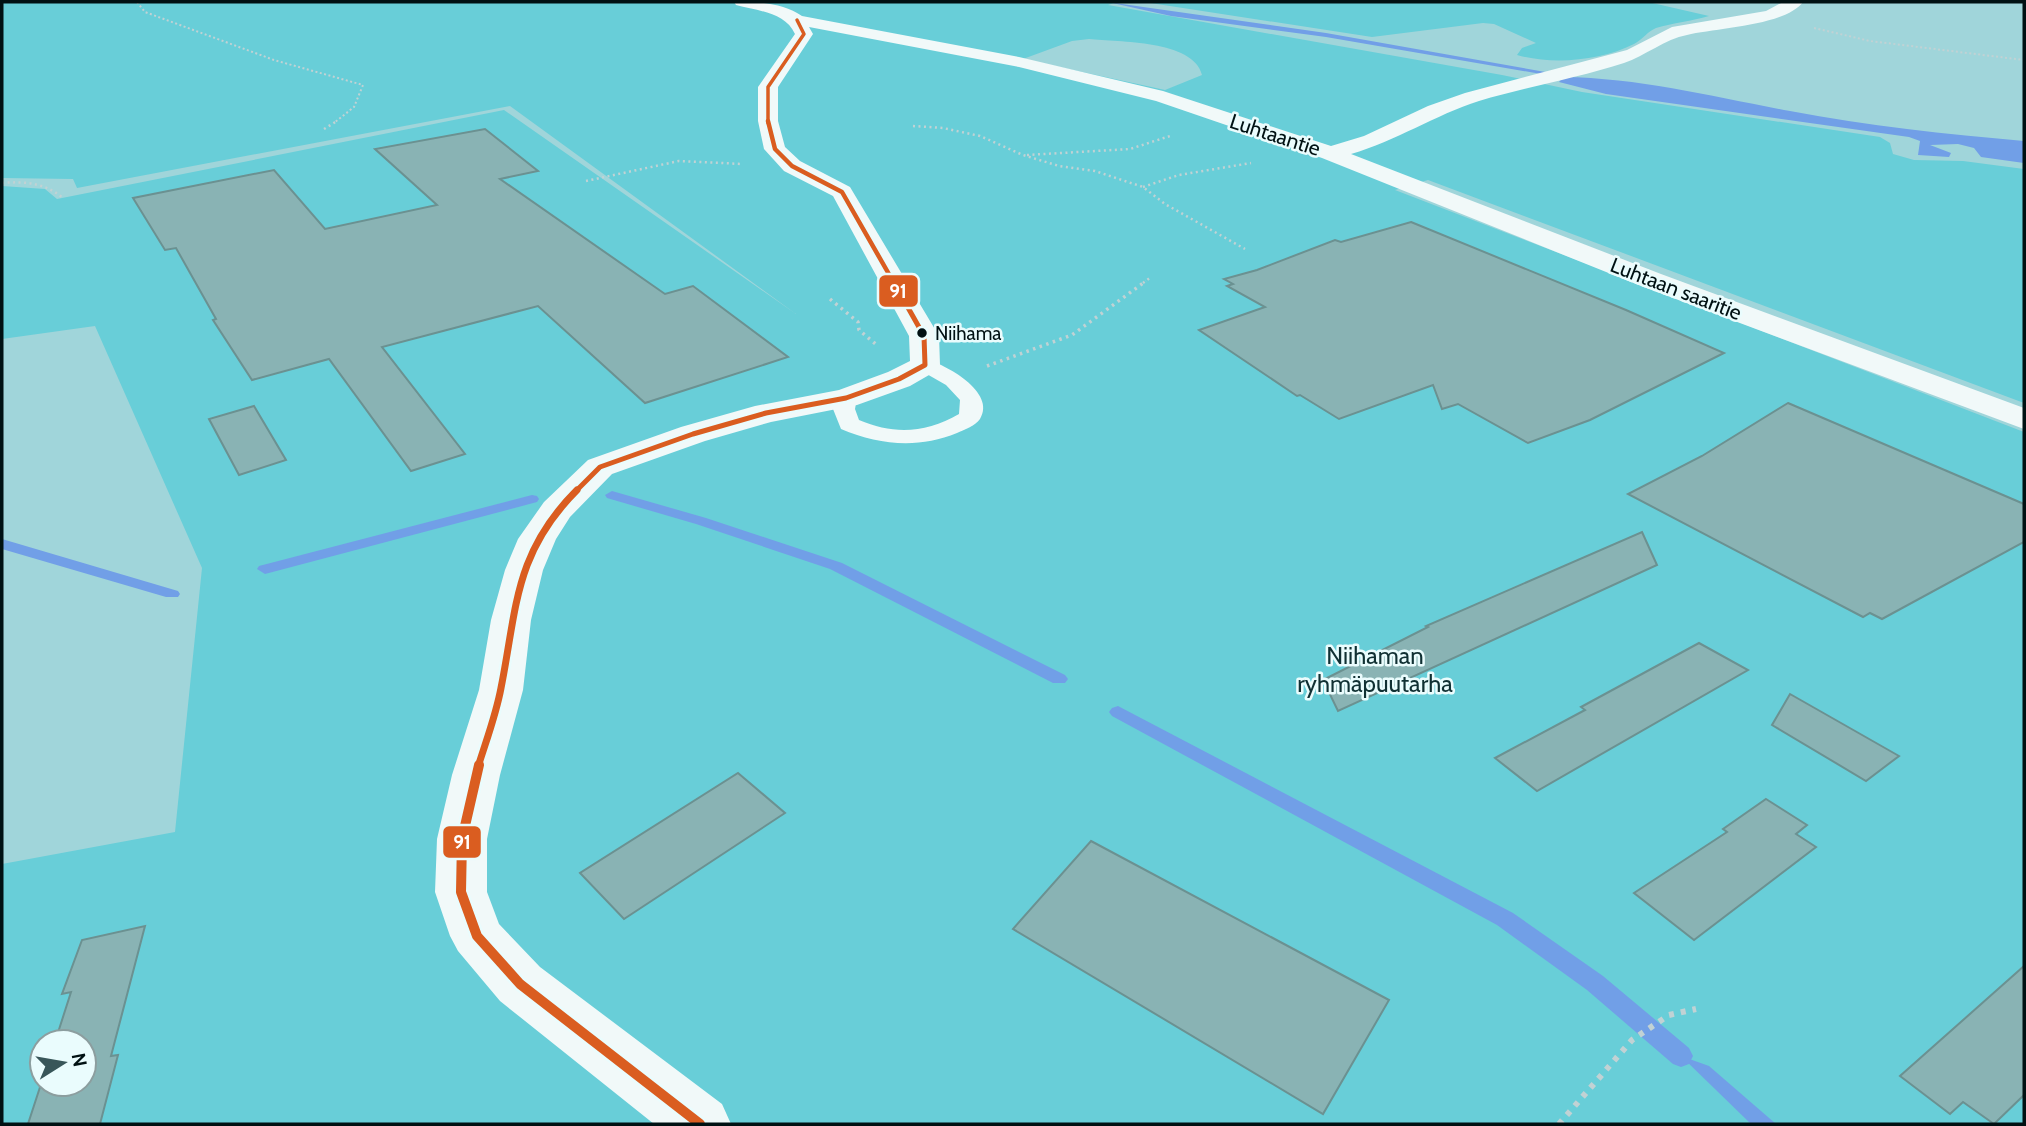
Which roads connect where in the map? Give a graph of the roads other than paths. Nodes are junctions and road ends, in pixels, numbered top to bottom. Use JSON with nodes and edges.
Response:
{"nodes":[{"id":1,"x":742,"y":2,"type":"edge"},
{"id":2,"x":1795,"y":2,"type":"edge"},
{"id":3,"x":797,"y":20,"type":"junction"},
{"id":4,"x":1322,"y":150,"type":"junction"},
{"id":5,"x":925,"y":365,"type":"junction"},
{"id":6,"x":846,"y":398,"type":"junction"},
{"id":7,"x":2024,"y":419,"type":"edge"},
{"id":8,"x":700,"y":1124,"type":"edge"}],
"edges":[{"from":1,"to":3,"type":"street","name":"Luhtaantie"},
{"from":2,"to":4,"type":"street","name":"Luhtaantie"},
{"from":3,"to":4,"type":"street","name":"Luhtaantie"},
{"from":3,"to":5,"type":"street"},
{"from":4,"to":7,"type":"street","name":"Luhtaan saaritie"},
{"from":5,"to":6,"type":"street"},
{"from":5,"to":6,"type":"lane"},
{"from":6,"to":8,"type":"street"}]}
